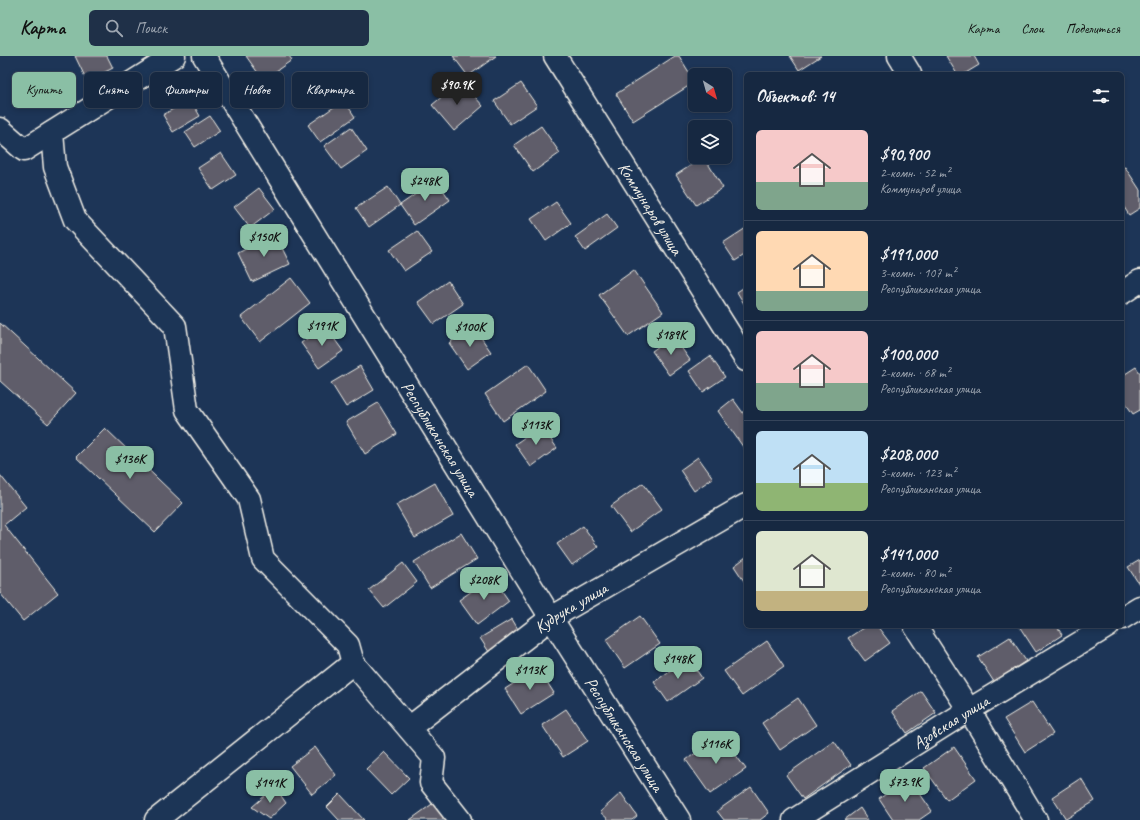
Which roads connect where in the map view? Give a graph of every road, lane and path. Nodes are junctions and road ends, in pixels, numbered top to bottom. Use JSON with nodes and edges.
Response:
{"nodes":[{"id":1,"x":174,"y":56,"type":"edge"},
{"id":2,"x":204,"y":56,"type":"edge"},
{"id":3,"x":555,"y":56,"type":"edge"},
{"id":4,"x":899,"y":56,"type":"edge"},
{"id":5,"x":909,"y":72,"type":"edge"},
{"id":6,"x":0,"y":129,"type":"edge"},
{"id":7,"x":52,"y":133,"type":"junction"},
{"id":8,"x":1140,"y":281,"type":"edge"},
{"id":9,"x":1124,"y":292,"type":"edge"},
{"id":10,"x":744,"y":357,"type":"edge"},
{"id":11,"x":744,"y":506,"type":"edge"},
{"id":12,"x":1140,"y":607,"type":"edge"},
{"id":13,"x":1124,"y":617,"type":"edge"},
{"id":14,"x":551,"y":618,"type":"junction"},
{"id":15,"x":916,"y":628,"type":"edge"},
{"id":16,"x":1105,"y":628,"type":"edge"},
{"id":17,"x":353,"y":663,"type":"junction"},
{"id":18,"x":969,"y":710,"type":"junction"},
{"id":19,"x":408,"y":728,"type":"junction"},
{"id":20,"x":163,"y":818,"type":"edge"},
{"id":21,"x":460,"y":820,"type":"edge"},
{"id":22,"x":679,"y":820,"type":"edge"},
{"id":23,"x":794,"y":820,"type":"edge"},
{"id":24,"x":1036,"y":820,"type":"edge"}],
"edges":[{"from":1,"to":7,"type":"street"},
{"from":2,"to":14,"type":"street","name":"Республиканская улица"},
{"from":3,"to":10,"type":"street","name":"Коммунаров улица"},
{"from":4,"to":5,"type":"street"},
{"from":6,"to":7,"type":"street"},
{"from":7,"to":17,"type":"street"},
{"from":8,"to":9,"type":"street"},
{"from":11,"to":14,"type":"street","name":"Кудрука улица"},
{"from":12,"to":13,"type":"street"},
{"from":14,"to":19,"type":"street","name":"Кудрука улица"},
{"from":14,"to":22,"type":"street","name":"Республиканская улица"},
{"from":15,"to":18,"type":"street"},
{"from":16,"to":18,"type":"street","name":"Азовская улица"},
{"from":17,"to":19,"type":"street"},
{"from":17,"to":20,"type":"street"},
{"from":18,"to":23,"type":"street","name":"Азовская улица"},
{"from":18,"to":24,"type":"street"},
{"from":19,"to":21,"type":"street"}]}
